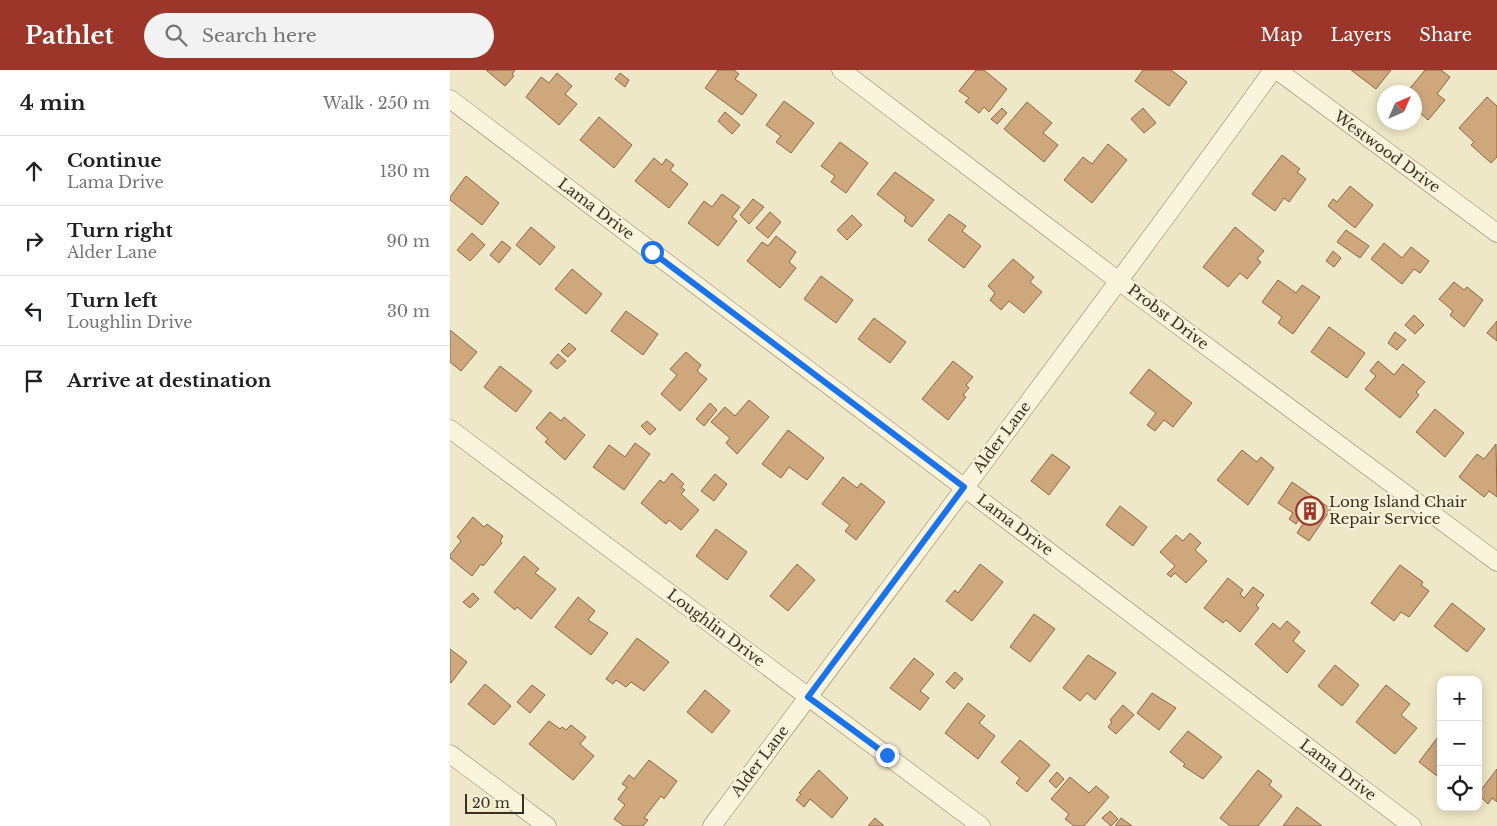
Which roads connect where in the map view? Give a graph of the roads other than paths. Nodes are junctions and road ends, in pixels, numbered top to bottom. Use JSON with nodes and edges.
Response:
{"nodes":[{"id":1,"x":841,"y":70,"type":"edge"},
{"id":2,"x":1275,"y":70,"type":"edge"},
{"id":3,"x":450,"y":99,"type":"edge"},
{"id":4,"x":1497,"y":233,"type":"edge"},
{"id":5,"x":1120,"y":282,"type":"junction"},
{"id":6,"x":450,"y":429,"type":"edge"},
{"id":7,"x":964,"y":487,"type":"junction"},
{"id":8,"x":1497,"y":562,"type":"edge"},
{"id":9,"x":808,"y":697,"type":"junction"},
{"id":10,"x":450,"y":754,"type":"edge"},
{"id":11,"x":547,"y":826,"type":"edge"},
{"id":12,"x":712,"y":826,"type":"edge"},
{"id":13,"x":981,"y":826,"type":"edge"},
{"id":14,"x":1412,"y":826,"type":"edge"}],
"edges":[{"from":1,"to":5,"type":"street","name":"Probst Drive"},
{"from":2,"to":4,"type":"street","name":"Westwood Drive"},
{"from":2,"to":5,"type":"street","name":"Alder Lane"},
{"from":3,"to":7,"type":"street","name":"Lama Drive"},
{"from":5,"to":7,"type":"street","name":"Alder Lane"},
{"from":5,"to":8,"type":"street","name":"Probst Drive"},
{"from":6,"to":9,"type":"street","name":"Loughlin Drive"},
{"from":7,"to":9,"type":"street","name":"Alder Lane"},
{"from":7,"to":14,"type":"street","name":"Lama Drive"},
{"from":9,"to":12,"type":"street","name":"Alder Lane"},
{"from":9,"to":13,"type":"street","name":"Loughlin Drive"},
{"from":10,"to":11,"type":"street"}]}
